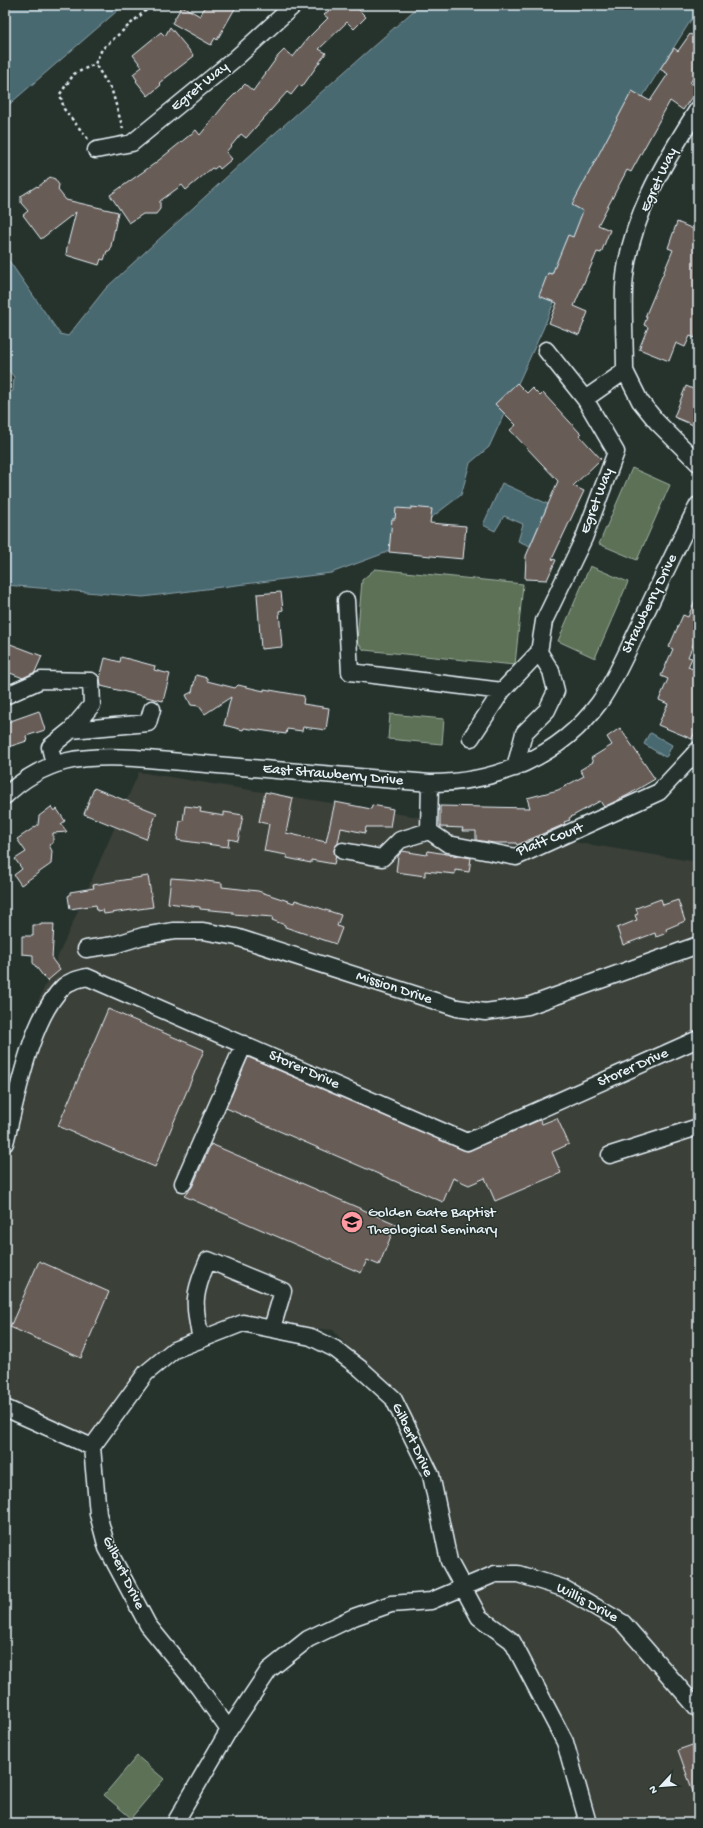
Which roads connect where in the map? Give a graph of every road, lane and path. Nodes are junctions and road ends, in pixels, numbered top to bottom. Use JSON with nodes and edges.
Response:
{"nodes":[{"id":1,"x":152,"y":5,"type":"edge"},
{"id":2,"x":294,"y":5,"type":"edge"},
{"id":3,"x":94,"y":64,"type":"junction"},
{"id":4,"x":698,"y":109,"type":"edge"},
{"id":5,"x":126,"y":144,"type":"junction"},
{"id":6,"x":96,"y":150,"type":"joint"},
{"id":7,"x":546,"y":350,"type":"dead end"},
{"id":8,"x":625,"y":371,"type":"junction"},
{"id":9,"x":585,"y":399,"type":"junction"},
{"id":10,"x":698,"y":463,"type":"edge"},
{"id":11,"x":698,"y":505,"type":"edge"},
{"id":12,"x":346,"y":600,"type":"dead end"},
{"id":13,"x":539,"y":652,"type":"junction"},
{"id":14,"x":623,"y":661,"type":"joint"},
{"id":15,"x":502,"y":691,"type":"junction"},
{"id":16,"x":5,"y":696,"type":"edge"},
{"id":17,"x":152,"y":709,"type":"dead end"},
{"id":18,"x":71,"y":730,"type":"junction"},
{"id":19,"x":471,"y":738,"type":"dead end"},
{"id":20,"x":698,"y":750,"type":"edge"},
{"id":21,"x":54,"y":764,"type":"junction"},
{"id":22,"x":515,"y":768,"type":"junction"},
{"id":23,"x":430,"y":783,"type":"junction"},
{"id":24,"x":5,"y":796,"type":"edge"},
{"id":25,"x":429,"y":831,"type":"junction"},
{"id":26,"x":343,"y":851,"type":"dead end"},
{"id":27,"x":698,"y":945,"type":"edge"},
{"id":28,"x":86,"y":949,"type":"dead end"},
{"id":29,"x":698,"y":1040,"type":"edge"},
{"id":30,"x":244,"y":1044,"type":"junction"},
{"id":31,"x":698,"y":1127,"type":"edge"},
{"id":32,"x":5,"y":1143,"type":"edge"},
{"id":33,"x":610,"y":1155,"type":"dead end"},
{"id":34,"x":183,"y":1183,"type":"dead end"},
{"id":35,"x":272,"y":1328,"type":"junction"},
{"id":36,"x":201,"y":1339,"type":"junction"},
{"id":37,"x":5,"y":1408,"type":"edge"},
{"id":38,"x":92,"y":1447,"type":"junction"},
{"id":39,"x":464,"y":1588,"type":"junction"},
{"id":40,"x":698,"y":1710,"type":"edge"},
{"id":41,"x":229,"y":1730,"type":"junction"},
{"id":42,"x":175,"y":1823,"type":"edge"},
{"id":43,"x":588,"y":1823,"type":"edge"}],
"edges":[{"from":1,"to":3,"type":"path"},
{"from":2,"to":5,"type":"street","name":"Egret Way"},
{"from":3,"to":5,"type":"path"},
{"from":3,"to":6,"type":"path"},
{"from":4,"to":8,"type":"street","name":"Egret Way"},
{"from":5,"to":6,"type":"street","name":"Egret Way"},
{"from":7,"to":9,"type":"street"},
{"from":8,"to":9,"type":"street"},
{"from":8,"to":10,"type":"street"},
{"from":9,"to":13,"type":"street","name":"Egret Way"},
{"from":11,"to":14,"type":"street","name":"Strawberry Drive"},
{"from":12,"to":15,"type":"street"},
{"from":13,"to":15,"type":"street"},
{"from":13,"to":22,"type":"street"},
{"from":14,"to":22,"type":"street","name":"East Strawberry Drive"},
{"from":15,"to":19,"type":"street"},
{"from":16,"to":18,"type":"street"},
{"from":17,"to":18,"type":"street"},
{"from":18,"to":21,"type":"street"},
{"from":20,"to":25,"type":"street","name":"Platt Court"},
{"from":21,"to":23,"type":"street","name":"East Strawberry Drive"},
{"from":21,"to":24,"type":"street","name":"East Strawberry Drive"},
{"from":22,"to":23,"type":"street","name":"East Strawberry Drive"},
{"from":23,"to":25,"type":"street"},
{"from":25,"to":26,"type":"street"},
{"from":27,"to":28,"type":"street","name":"Mission Drive"},
{"from":29,"to":30,"type":"street","name":"Storer Drive"},
{"from":30,"to":32,"type":"street","name":"Storer Drive"},
{"from":30,"to":34,"type":"street"},
{"from":31,"to":33,"type":"street"},
{"from":35,"to":36,"type":"street","name":"Gilbert Drive"},
{"from":35,"to":36,"type":"street"},
{"from":35,"to":39,"type":"street","name":"Gilbert Drive"},
{"from":36,"to":38,"type":"street","name":"Gilbert Drive"},
{"from":37,"to":38,"type":"street"},
{"from":38,"to":41,"type":"street","name":"Gilbert Drive"},
{"from":39,"to":40,"type":"street","name":"Willis Drive"},
{"from":39,"to":41,"type":"street","name":"Willis Drive"},
{"from":39,"to":43,"type":"street","name":"Gilbert Drive"},
{"from":41,"to":42,"type":"street","name":"Willis Drive"}]}
